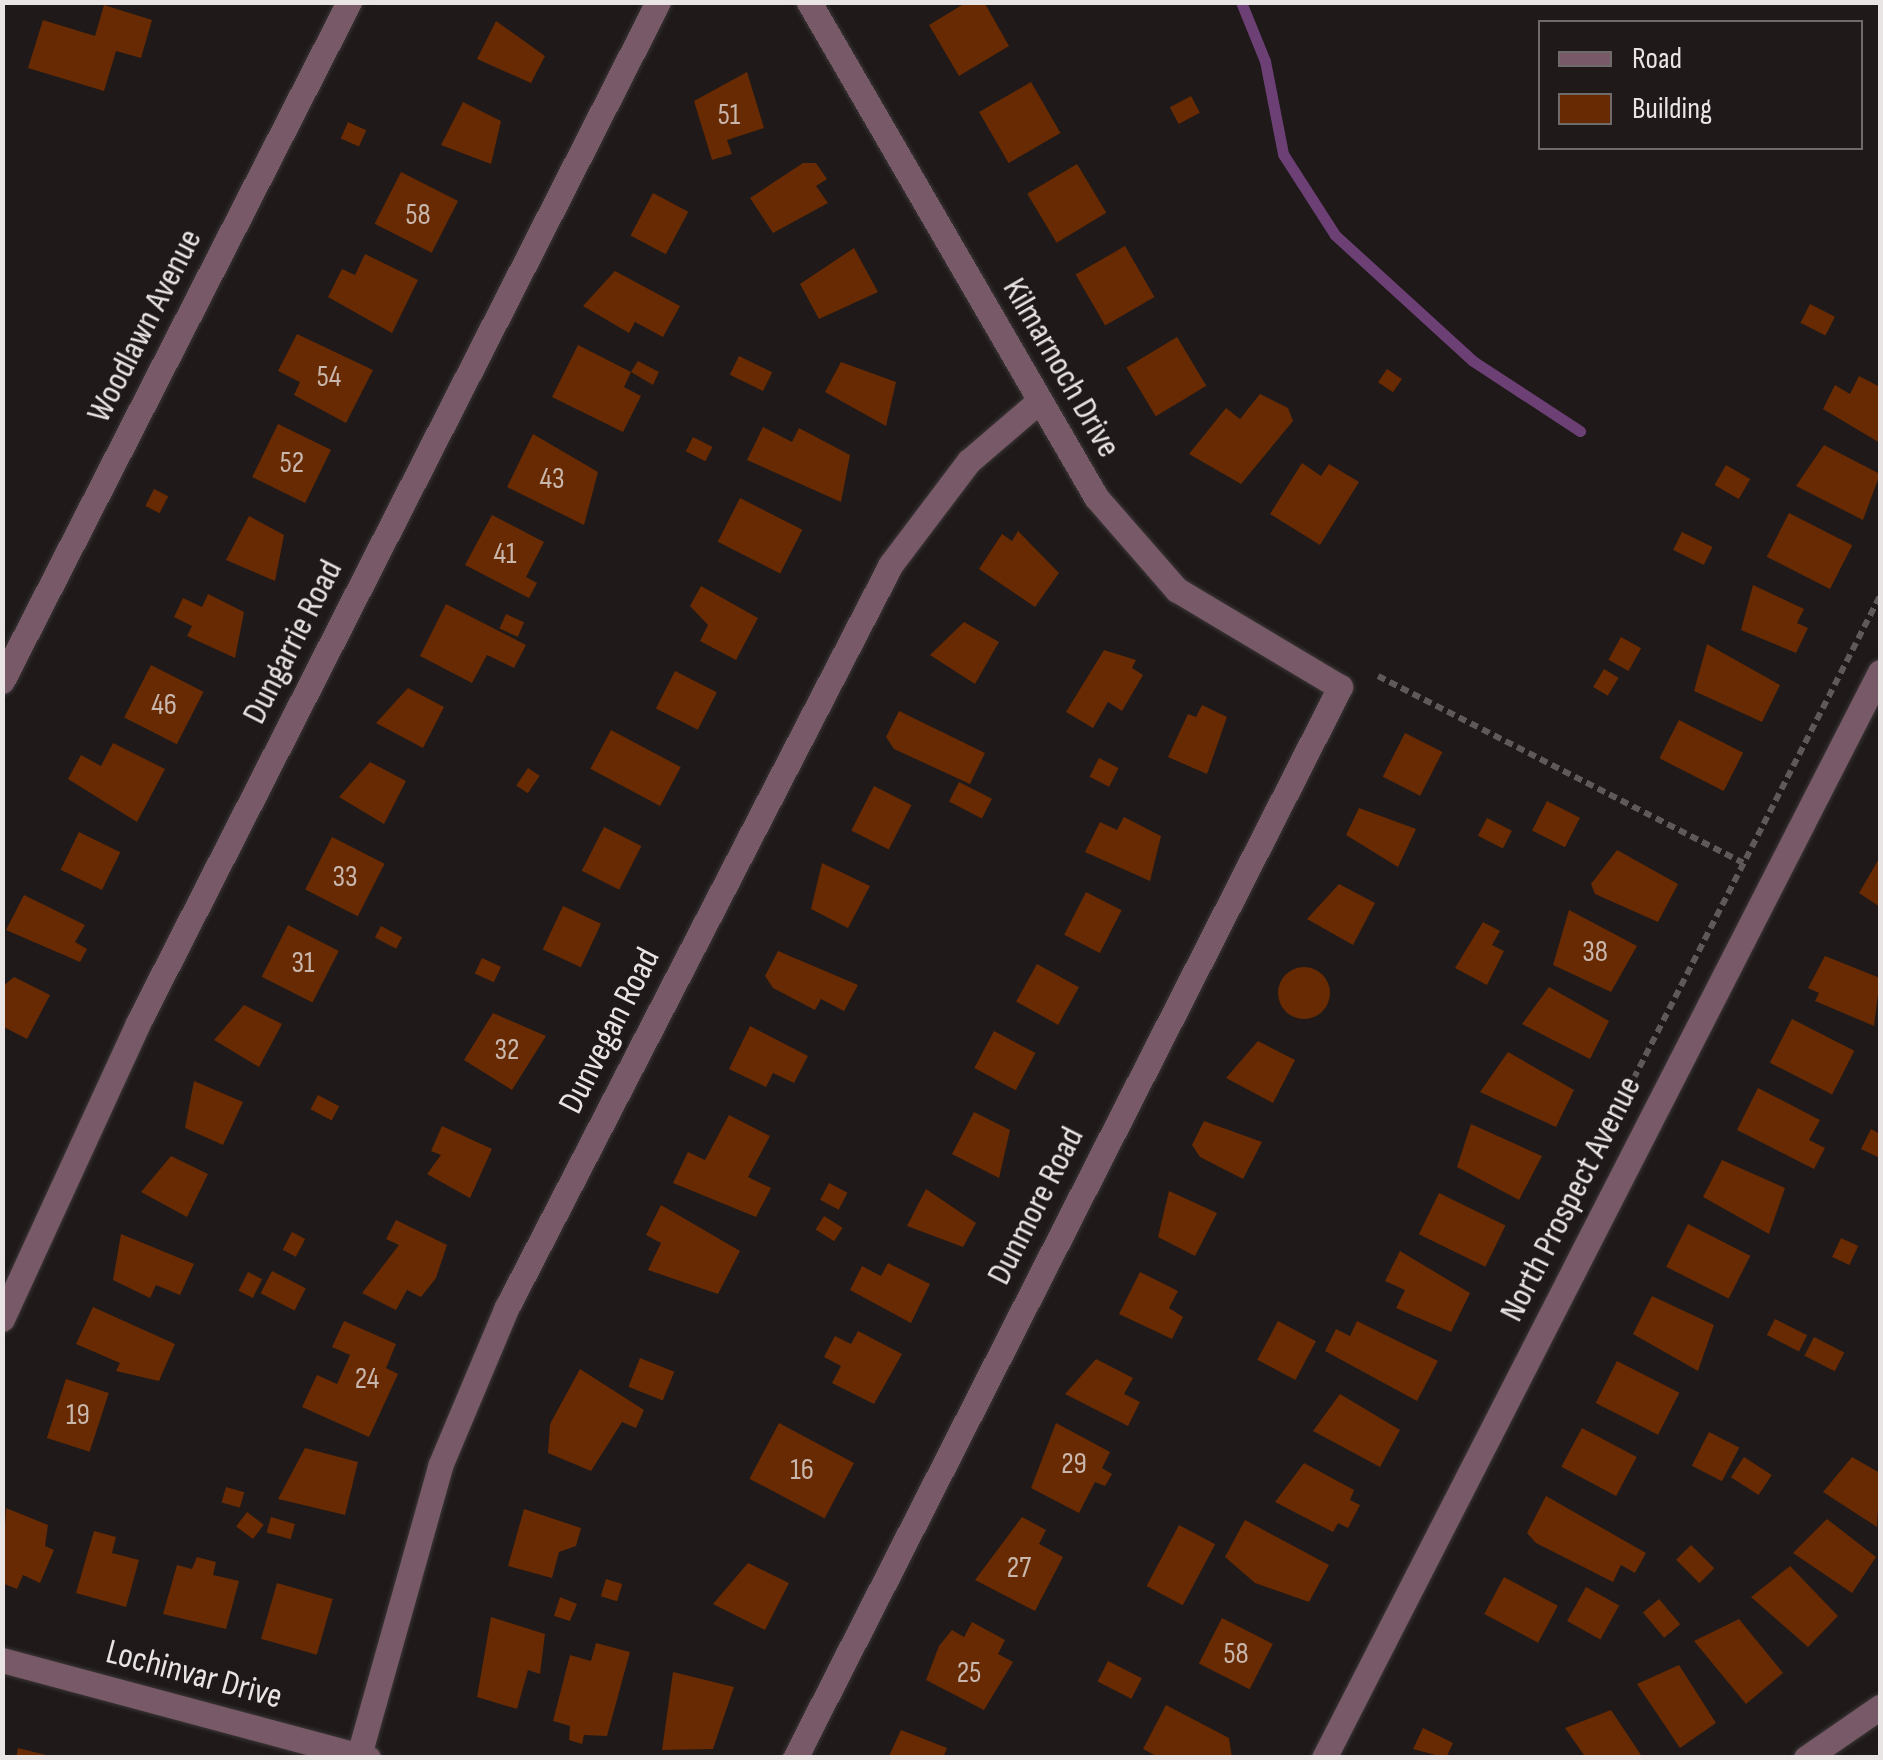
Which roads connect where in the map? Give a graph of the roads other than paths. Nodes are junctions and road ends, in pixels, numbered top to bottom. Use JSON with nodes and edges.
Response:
{"nodes":[{"id":1,"x":349,"y":2,"type":"edge"},
{"id":2,"x":658,"y":2,"type":"edge"},
{"id":3,"x":809,"y":2,"type":"edge"},
{"id":4,"x":1039,"y":401,"type":"junction"},
{"id":5,"x":1880,"y":672,"type":"edge"},
{"id":6,"x":2,"y":682,"type":"edge"},
{"id":7,"x":1340,"y":687,"type":"joint"},
{"id":8,"x":2,"y":1319,"type":"edge"},
{"id":9,"x":2,"y":1660,"type":"edge"},
{"id":10,"x":1880,"y":1708,"type":"edge"},
{"id":11,"x":363,"y":1756,"type":"edge"},
{"id":12,"x":795,"y":1758,"type":"edge"},
{"id":13,"x":1324,"y":1758,"type":"edge"},
{"id":14,"x":1806,"y":1758,"type":"edge"}],
"edges":[{"from":1,"to":6,"type":"street","name":"Woodlawn Avenue"},
{"from":2,"to":8,"type":"street","name":"Dungarrie Road"},
{"from":3,"to":4,"type":"street","name":"Kilmarnoch Drive"},
{"from":4,"to":7,"type":"street","name":"Kilmarnoch Drive"},
{"from":4,"to":11,"type":"street","name":"Dunvegan Road"},
{"from":5,"to":13,"type":"street","name":"North Prospect Avenue"},
{"from":7,"to":12,"type":"street","name":"Dunmore Road"},
{"from":9,"to":11,"type":"street","name":"Lochinvar Drive"},
{"from":10,"to":14,"type":"street"}]}
